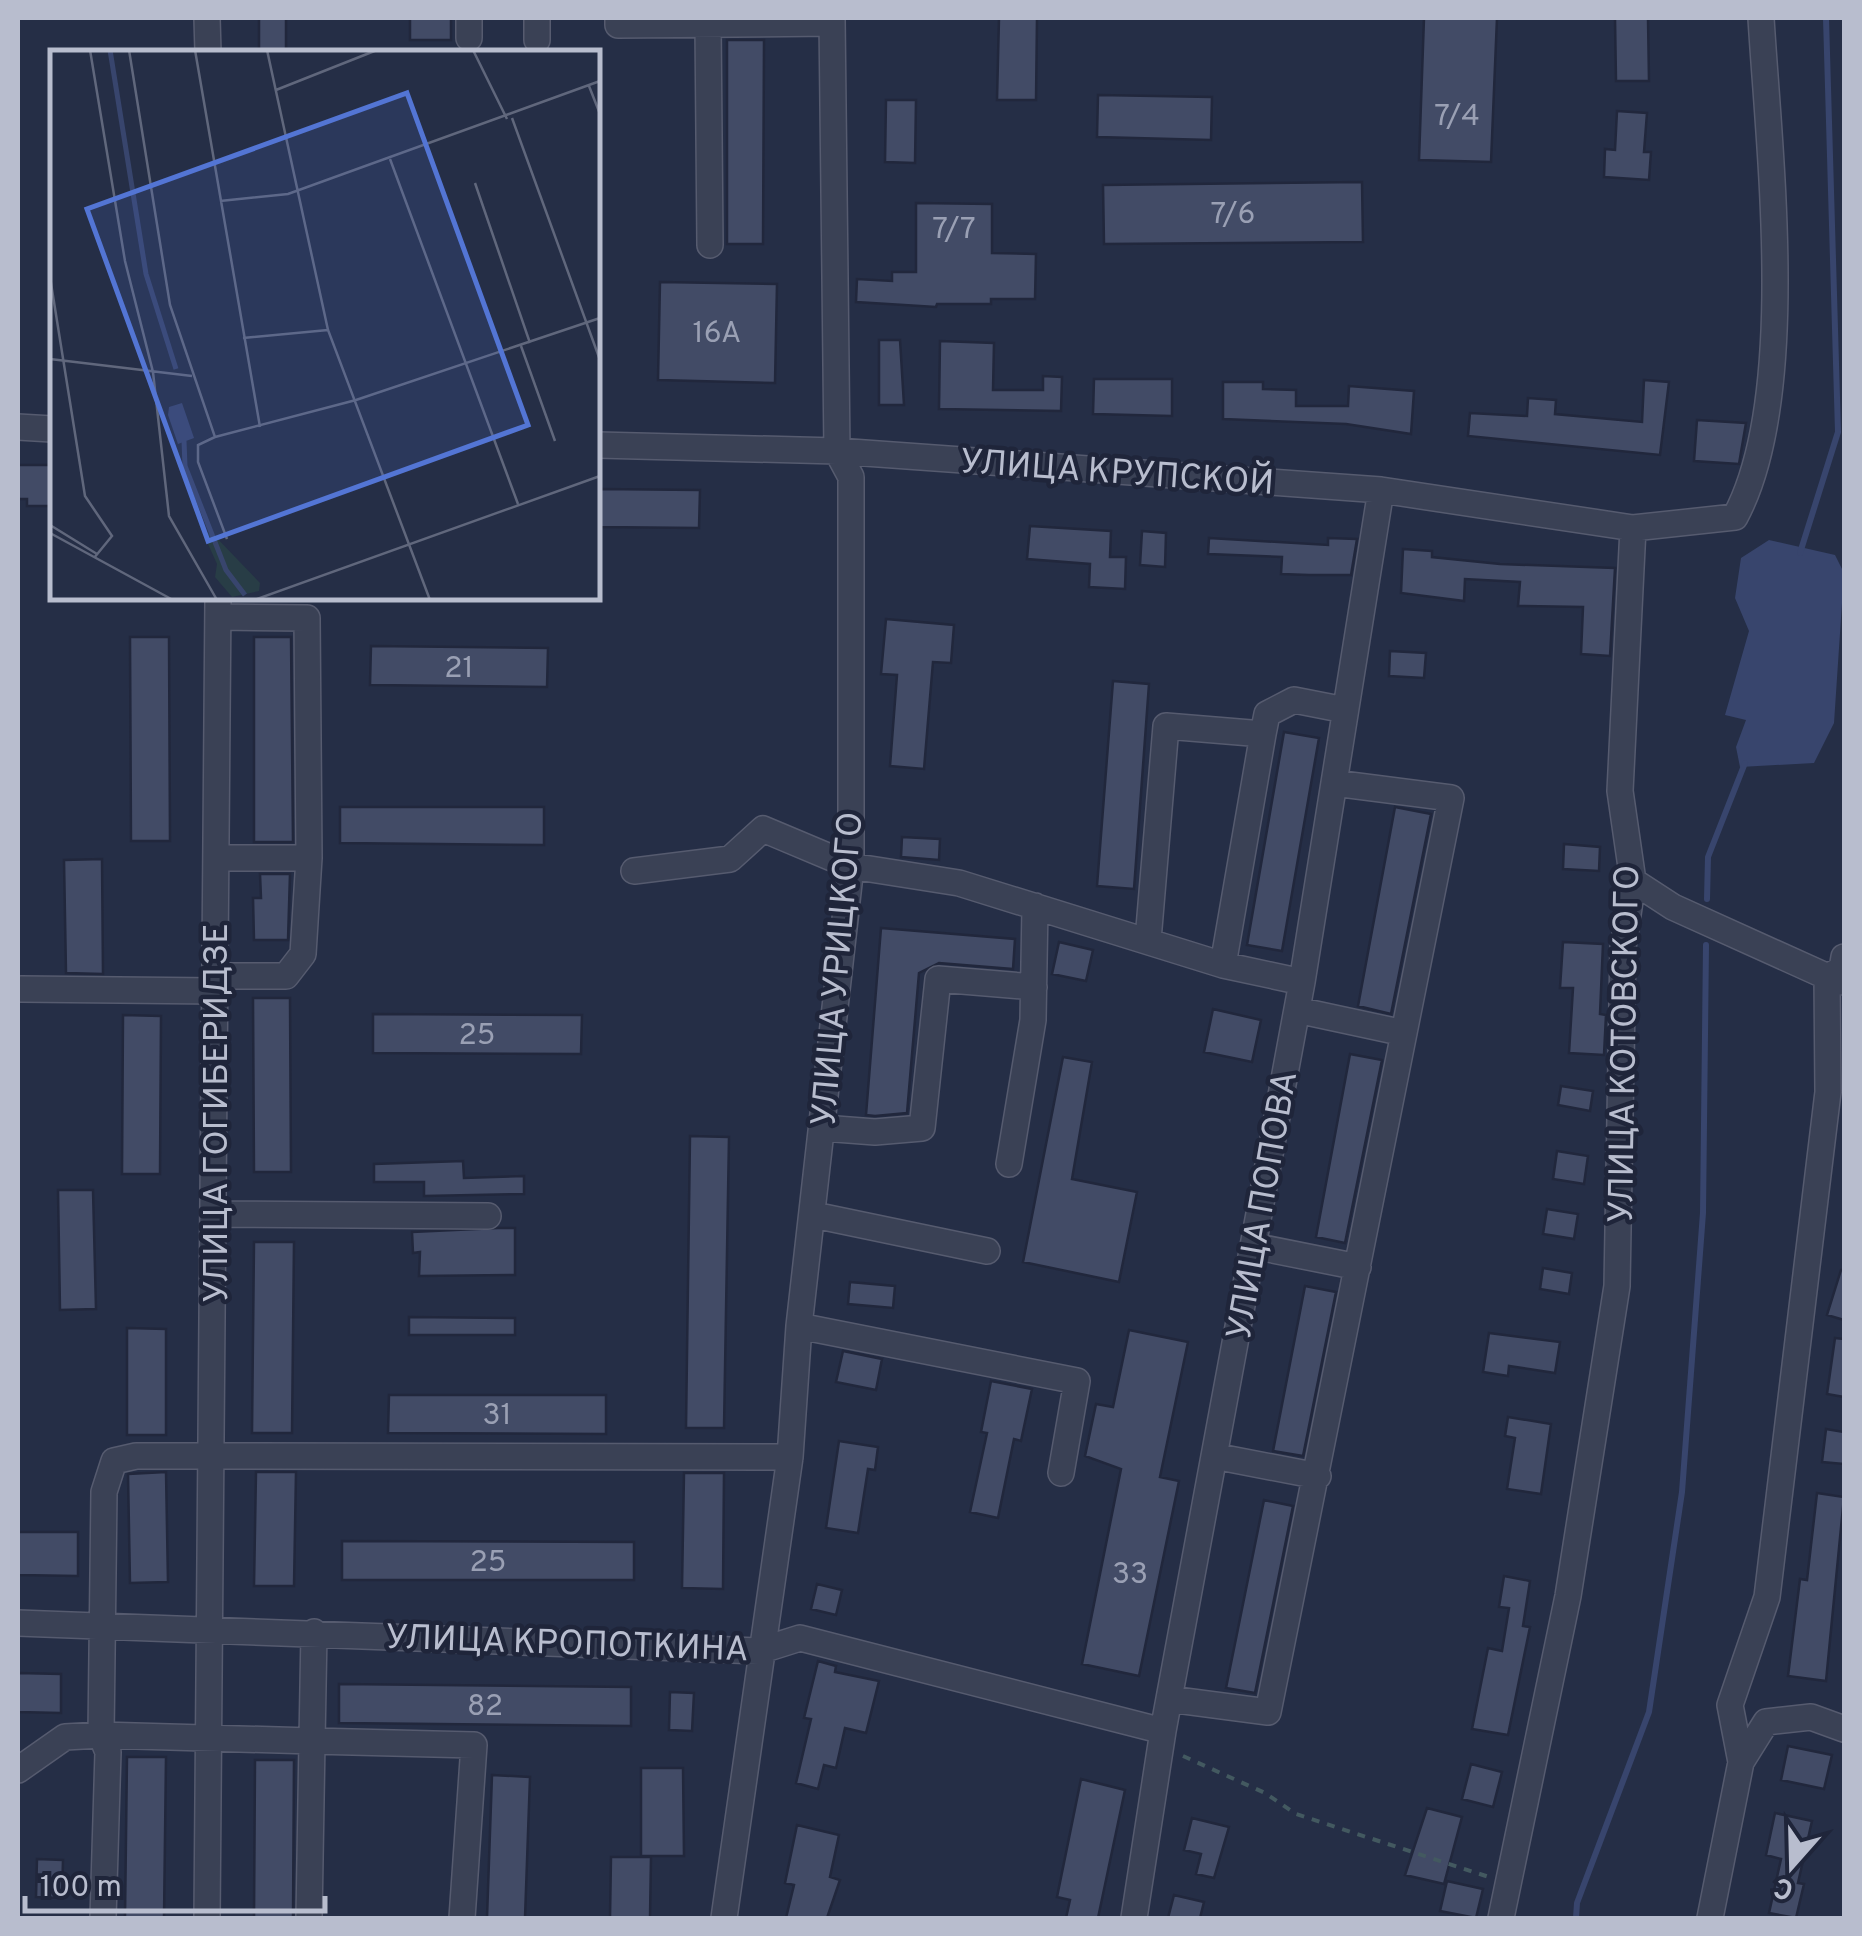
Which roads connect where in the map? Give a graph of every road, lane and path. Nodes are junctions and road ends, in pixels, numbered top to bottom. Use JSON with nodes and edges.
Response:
{"nodes":[{"id":1,"x":207,"y":18,"type":"edge"},
{"id":2,"x":618,"y":18,"type":"edge"},
{"id":3,"x":1761,"y":18,"type":"edge"},
{"id":4,"x":832,"y":20,"type":"edge"},
{"id":5,"x":708,"y":24,"type":"junction"},
{"id":6,"x":208,"y":50,"type":"edge"},
{"id":7,"x":710,"y":245,"type":"dead end"},
{"id":8,"x":18,"y":427,"type":"edge"},
{"id":9,"x":50,"y":428,"type":"edge"},
{"id":10,"x":600,"y":445,"type":"edge"},
{"id":11,"x":837,"y":451,"type":"junction"},
{"id":12,"x":1380,"y":490,"type":"junction"},
{"id":13,"x":1633,"y":528,"type":"junction"},
{"id":14,"x":218,"y":607,"type":"edge"},
{"id":15,"x":1345,"y":710,"type":"junction"},
{"id":16,"x":1262,"y":734,"type":"junction"},
{"id":17,"x":1334,"y":783,"type":"junction"},
{"id":18,"x":216,"y":858,"type":"junction"},
{"id":19,"x":309,"y":858,"type":"junction"},
{"id":20,"x":851,"y":866,"type":"junction"},
{"id":21,"x":634,"y":871,"type":"dead end"},
{"id":22,"x":1633,"y":881,"type":"junction"},
{"id":23,"x":1035,"y":906,"type":"junction"},
{"id":24,"x":1148,"y":940,"type":"junction"},
{"id":25,"x":1223,"y":965,"type":"junction"},
{"id":26,"x":1839,"y":973,"type":"edge"},
{"id":27,"x":1302,"y":982,"type":"junction"},
{"id":28,"x":216,"y":984,"type":"junction"},
{"id":29,"x":1034,"y":987,"type":"junction"},
{"id":30,"x":21,"y":989,"type":"dead end"},
{"id":31,"x":1296,"y":1010,"type":"junction"},
{"id":32,"x":1404,"y":1034,"type":"junction"},
{"id":33,"x":824,"y":1128,"type":"junction"},
{"id":34,"x":1009,"y":1164,"type":"dead end"},
{"id":35,"x":214,"y":1214,"type":"junction"},
{"id":36,"x":814,"y":1214,"type":"junction"},
{"id":37,"x":488,"y":1216,"type":"dead end"},
{"id":38,"x":1253,"y":1246,"type":"junction"},
{"id":39,"x":987,"y":1251,"type":"dead end"},
{"id":40,"x":1358,"y":1268,"type":"junction"},
{"id":41,"x":799,"y":1326,"type":"junction"},
{"id":42,"x":212,"y":1456,"type":"junction"},
{"id":43,"x":1214,"y":1456,"type":"junction"},
{"id":44,"x":790,"y":1457,"type":"junction"},
{"id":45,"x":1061,"y":1473,"type":"dead end"},
{"id":46,"x":1318,"y":1476,"type":"junction"},
{"id":47,"x":18,"y":1623,"type":"edge"},
{"id":48,"x":104,"y":1625,"type":"junction"},
{"id":49,"x":211,"y":1628,"type":"junction"},
{"id":50,"x":314,"y":1632,"type":"junction"},
{"id":51,"x":759,"y":1651,"type":"junction"},
{"id":52,"x":1169,"y":1699,"type":"junction"},
{"id":53,"x":1844,"y":1729,"type":"edge"},
{"id":54,"x":101,"y":1736,"type":"junction"},
{"id":55,"x":211,"y":1738,"type":"junction"},
{"id":56,"x":1162,"y":1738,"type":"junction"},
{"id":57,"x":312,"y":1742,"type":"junction"},
{"id":58,"x":1740,"y":1762,"type":"junction"},
{"id":59,"x":18,"y":1770,"type":"edge"},
{"id":60,"x":1508,"y":1882,"type":"junction"},
{"id":61,"x":103,"y":1918,"type":"edge"},
{"id":62,"x":207,"y":1918,"type":"edge"},
{"id":63,"x":309,"y":1918,"type":"edge"},
{"id":64,"x":462,"y":1918,"type":"edge"},
{"id":65,"x":724,"y":1918,"type":"edge"},
{"id":66,"x":1134,"y":1918,"type":"edge"},
{"id":67,"x":1501,"y":1918,"type":"edge"},
{"id":68,"x":1710,"y":1918,"type":"edge"}],
"edges":[{"from":1,"to":6,"type":"street"},
{"from":2,"to":5,"type":"street"},
{"from":3,"to":13,"type":"street"},
{"from":4,"to":5,"type":"street"},
{"from":4,"to":11,"type":"street","name":"УЛИЦА УРИЦКОГО"},
{"from":5,"to":7,"type":"street"},
{"from":8,"to":9,"type":"street"},
{"from":10,"to":11,"type":"street","name":"УЛИЦА КРУПСКОЙ"},
{"from":11,"to":12,"type":"street","name":"УЛИЦА КРУПСКОЙ"},
{"from":11,"to":20,"type":"street","name":"УЛИЦА УРИЦКОГО"},
{"from":12,"to":13,"type":"street","name":"УЛИЦА КРУПСКОЙ"},
{"from":12,"to":15,"type":"street","name":"УЛИЦА ПОПОВА"},
{"from":13,"to":22,"type":"street","name":"УЛИЦА КОТОВСКОГО"},
{"from":14,"to":18,"type":"street","name":"УЛИЦА ГОГИБЕРИДЗЕ"},
{"from":14,"to":19,"type":"street"},
{"from":15,"to":16,"type":"street"},
{"from":15,"to":17,"type":"street","name":"УЛИЦА ПОПОВА"},
{"from":16,"to":24,"type":"street"},
{"from":16,"to":25,"type":"street"},
{"from":17,"to":27,"type":"street","name":"УЛИЦА ПОПОВА"},
{"from":17,"to":32,"type":"street"},
{"from":18,"to":19,"type":"street"},
{"from":18,"to":28,"type":"street","name":"УЛИЦА ГОГИБЕРИДЗЕ"},
{"from":19,"to":28,"type":"street"},
{"from":20,"to":21,"type":"street"},
{"from":20,"to":23,"type":"street"},
{"from":20,"to":33,"type":"street","name":"УЛИЦА УРИЦКОГО"},
{"from":22,"to":26,"type":"street"},
{"from":22,"to":60,"type":"street","name":"УЛИЦА КОТОВСКОГО"},
{"from":23,"to":24,"type":"street"},
{"from":23,"to":29,"type":"street"},
{"from":24,"to":25,"type":"street"},
{"from":25,"to":27,"type":"street"},
{"from":26,"to":58,"type":"street"},
{"from":27,"to":31,"type":"street","name":"УЛИЦА ПОПОВА"},
{"from":28,"to":30,"type":"street"},
{"from":28,"to":35,"type":"street","name":"УЛИЦА ГОГИБЕРИДЗЕ"},
{"from":29,"to":33,"type":"street"},
{"from":29,"to":34,"type":"street"},
{"from":31,"to":32,"type":"street"},
{"from":31,"to":38,"type":"street","name":"УЛИЦА ПОПОВА"},
{"from":32,"to":40,"type":"street"},
{"from":33,"to":36,"type":"street","name":"УЛИЦА УРИЦКОГО"},
{"from":35,"to":37,"type":"street"},
{"from":35,"to":42,"type":"street","name":"УЛИЦА ГОГИБЕРИДЗЕ"},
{"from":36,"to":39,"type":"street"},
{"from":36,"to":41,"type":"street","name":"УЛИЦА УРИЦКОГО"},
{"from":38,"to":40,"type":"street"},
{"from":38,"to":43,"type":"street","name":"УЛИЦА ПОПОВА"},
{"from":40,"to":46,"type":"street"},
{"from":41,"to":44,"type":"street","name":"УЛИЦА УРИЦКОГО"},
{"from":41,"to":45,"type":"street"},
{"from":42,"to":44,"type":"street"},
{"from":42,"to":48,"type":"street"},
{"from":42,"to":49,"type":"street","name":"УЛИЦА ГОГИБЕРИДЗЕ"},
{"from":43,"to":46,"type":"street"},
{"from":43,"to":52,"type":"street","name":"УЛИЦА ПОПОВА"},
{"from":44,"to":51,"type":"street","name":"УЛИЦА УРИЦКОГО"},
{"from":46,"to":52,"type":"street"},
{"from":47,"to":48,"type":"street","name":"УЛИЦА КРОПОТКИНА"},
{"from":48,"to":49,"type":"street","name":"УЛИЦА КРОПОТКИНА"},
{"from":48,"to":54,"type":"street"},
{"from":49,"to":50,"type":"street","name":"УЛИЦА КРОПОТКИНА"},
{"from":49,"to":55,"type":"street","name":"УЛИЦА ГОГИБЕРИДЗЕ"},
{"from":50,"to":51,"type":"street","name":"УЛИЦА КРОПОТКИНА"},
{"from":50,"to":57,"type":"street"},
{"from":51,"to":56,"type":"street","name":"УЛИЦА КРОПОТКИНА"},
{"from":51,"to":65,"type":"street","name":"УЛИЦА УРИЦКОГО"},
{"from":52,"to":56,"type":"street","name":"УЛИЦА ПОПОВА"},
{"from":53,"to":58,"type":"street"},
{"from":54,"to":55,"type":"street"},
{"from":54,"to":59,"type":"street"},
{"from":54,"to":61,"type":"street"},
{"from":55,"to":57,"type":"street"},
{"from":55,"to":62,"type":"street","name":"УЛИЦА ГОГИБЕРИДЗЕ"},
{"from":56,"to":60,"type":"path"},
{"from":56,"to":66,"type":"street","name":"УЛИЦА ПОПОВА"},
{"from":57,"to":63,"type":"street"},
{"from":57,"to":64,"type":"street"},
{"from":58,"to":68,"type":"street"},
{"from":60,"to":67,"type":"street","name":"УЛИЦА КОТОВСКОГО"}]}
